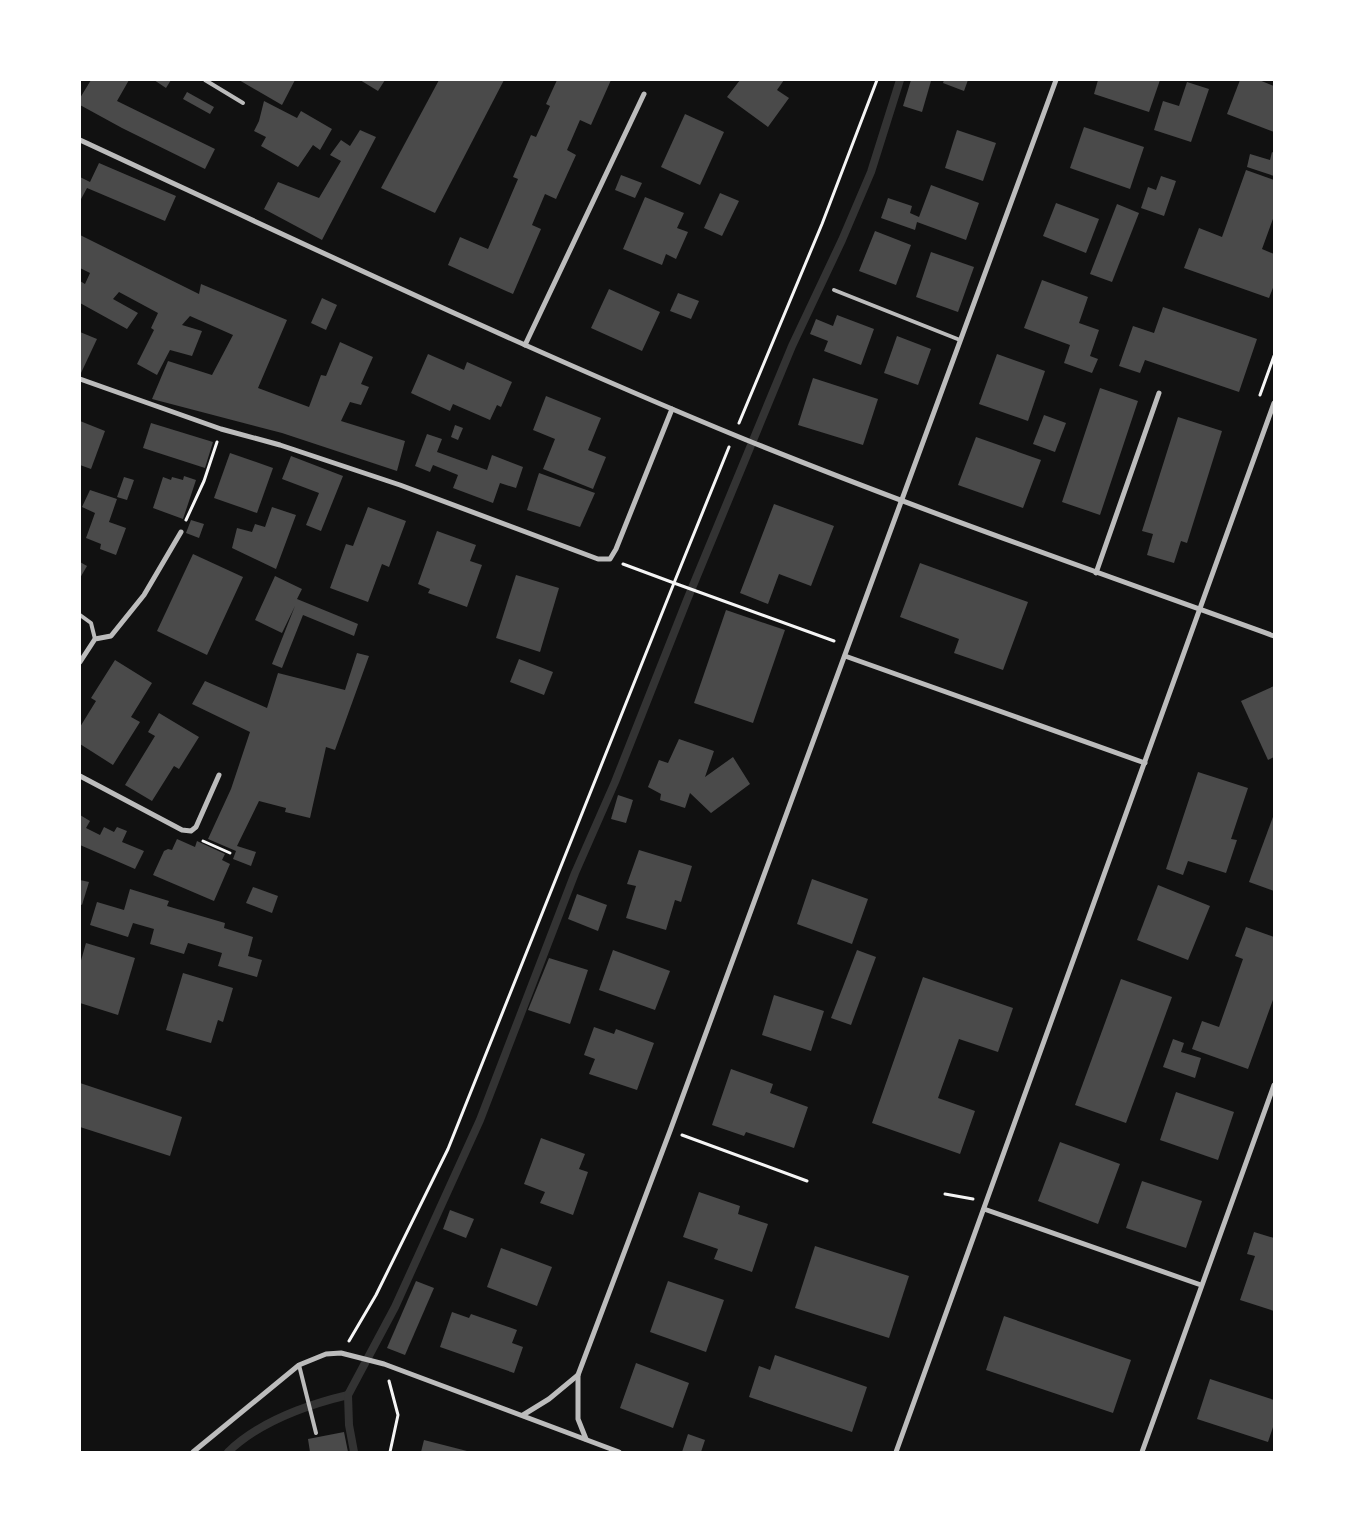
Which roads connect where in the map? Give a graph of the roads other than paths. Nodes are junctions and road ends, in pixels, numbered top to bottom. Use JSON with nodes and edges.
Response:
{"nodes":[{"id":1,"x":205,"y":80,"type":"edge"},
{"id":2,"x":1056,"y":80,"type":"edge"},
{"id":3,"x":644,"y":94,"type":"dead end"},
{"id":4,"x":243,"y":103,"type":"dead end"},
{"id":5,"x":80,"y":140,"type":"edge"},
{"id":6,"x":834,"y":290,"type":"dead end"},
{"id":7,"x":960,"y":340,"type":"junction"},
{"id":8,"x":525,"y":345,"type":"junction"},
{"id":9,"x":80,"y":379,"type":"edge"},
{"id":10,"x":1159,"y":393,"type":"dead end"},
{"id":11,"x":1274,"y":403,"type":"edge"},
{"id":12,"x":672,"y":409,"type":"junction"},
{"id":13,"x":900,"y":501,"type":"junction"},
{"id":14,"x":181,"y":532,"type":"road end"},
{"id":15,"x":1096,"y":573,"type":"junction"},
{"id":16,"x":1199,"y":610,"type":"junction"},
{"id":17,"x":80,"y":615,"type":"edge"},
{"id":18,"x":1274,"y":636,"type":"edge"},
{"id":19,"x":95,"y":639,"type":"junction"},
{"id":20,"x":845,"y":656,"type":"junction"},
{"id":21,"x":80,"y":662,"type":"edge"},
{"id":22,"x":1145,"y":764,"type":"junction"},
{"id":23,"x":220,"y":775,"type":"dead end"},
{"id":24,"x":80,"y":776,"type":"edge"},
{"id":25,"x":1274,"y":1085,"type":"edge"},
{"id":26,"x":984,"y":1210,"type":"junction"},
{"id":27,"x":1201,"y":1285,"type":"junction"},
{"id":28,"x":299,"y":1365,"type":"junction"},
{"id":29,"x":578,"y":1374,"type":"junction"},
{"id":30,"x":523,"y":1415,"type":"junction"},
{"id":31,"x":316,"y":1433,"type":"dead end"},
{"id":32,"x":586,"y":1439,"type":"junction"},
{"id":33,"x":193,"y":1452,"type":"edge"},
{"id":34,"x":619,"y":1452,"type":"edge"},
{"id":35,"x":896,"y":1452,"type":"edge"},
{"id":36,"x":1142,"y":1452,"type":"edge"}],
"edges":[{"from":1,"to":4,"type":"lane"},
{"from":2,"to":7,"type":"street"},
{"from":3,"to":8,"type":"street"},
{"from":5,"to":8,"type":"street"},
{"from":6,"to":7,"type":"lane"},
{"from":7,"to":13,"type":"street"},
{"from":8,"to":12,"type":"street"},
{"from":9,"to":12,"type":"street"},
{"from":10,"to":15,"type":"street"},
{"from":11,"to":16,"type":"street"},
{"from":12,"to":13,"type":"street"},
{"from":13,"to":15,"type":"street"},
{"from":13,"to":20,"type":"street"},
{"from":14,"to":19,"type":"street"},
{"from":15,"to":16,"type":"street"},
{"from":16,"to":18,"type":"street"},
{"from":16,"to":22,"type":"street"},
{"from":17,"to":19,"type":"lane"},
{"from":19,"to":21,"type":"street"},
{"from":20,"to":22,"type":"street"},
{"from":20,"to":29,"type":"street"},
{"from":22,"to":26,"type":"street"},
{"from":23,"to":24,"type":"street"},
{"from":25,"to":27,"type":"street"},
{"from":26,"to":27,"type":"street"},
{"from":26,"to":35,"type":"street"},
{"from":27,"to":36,"type":"street"},
{"from":28,"to":30,"type":"street"},
{"from":28,"to":31,"type":"lane"},
{"from":28,"to":33,"type":"street"},
{"from":29,"to":30,"type":"street"},
{"from":29,"to":32,"type":"street"},
{"from":30,"to":32,"type":"street"},
{"from":32,"to":34,"type":"street"}]}
